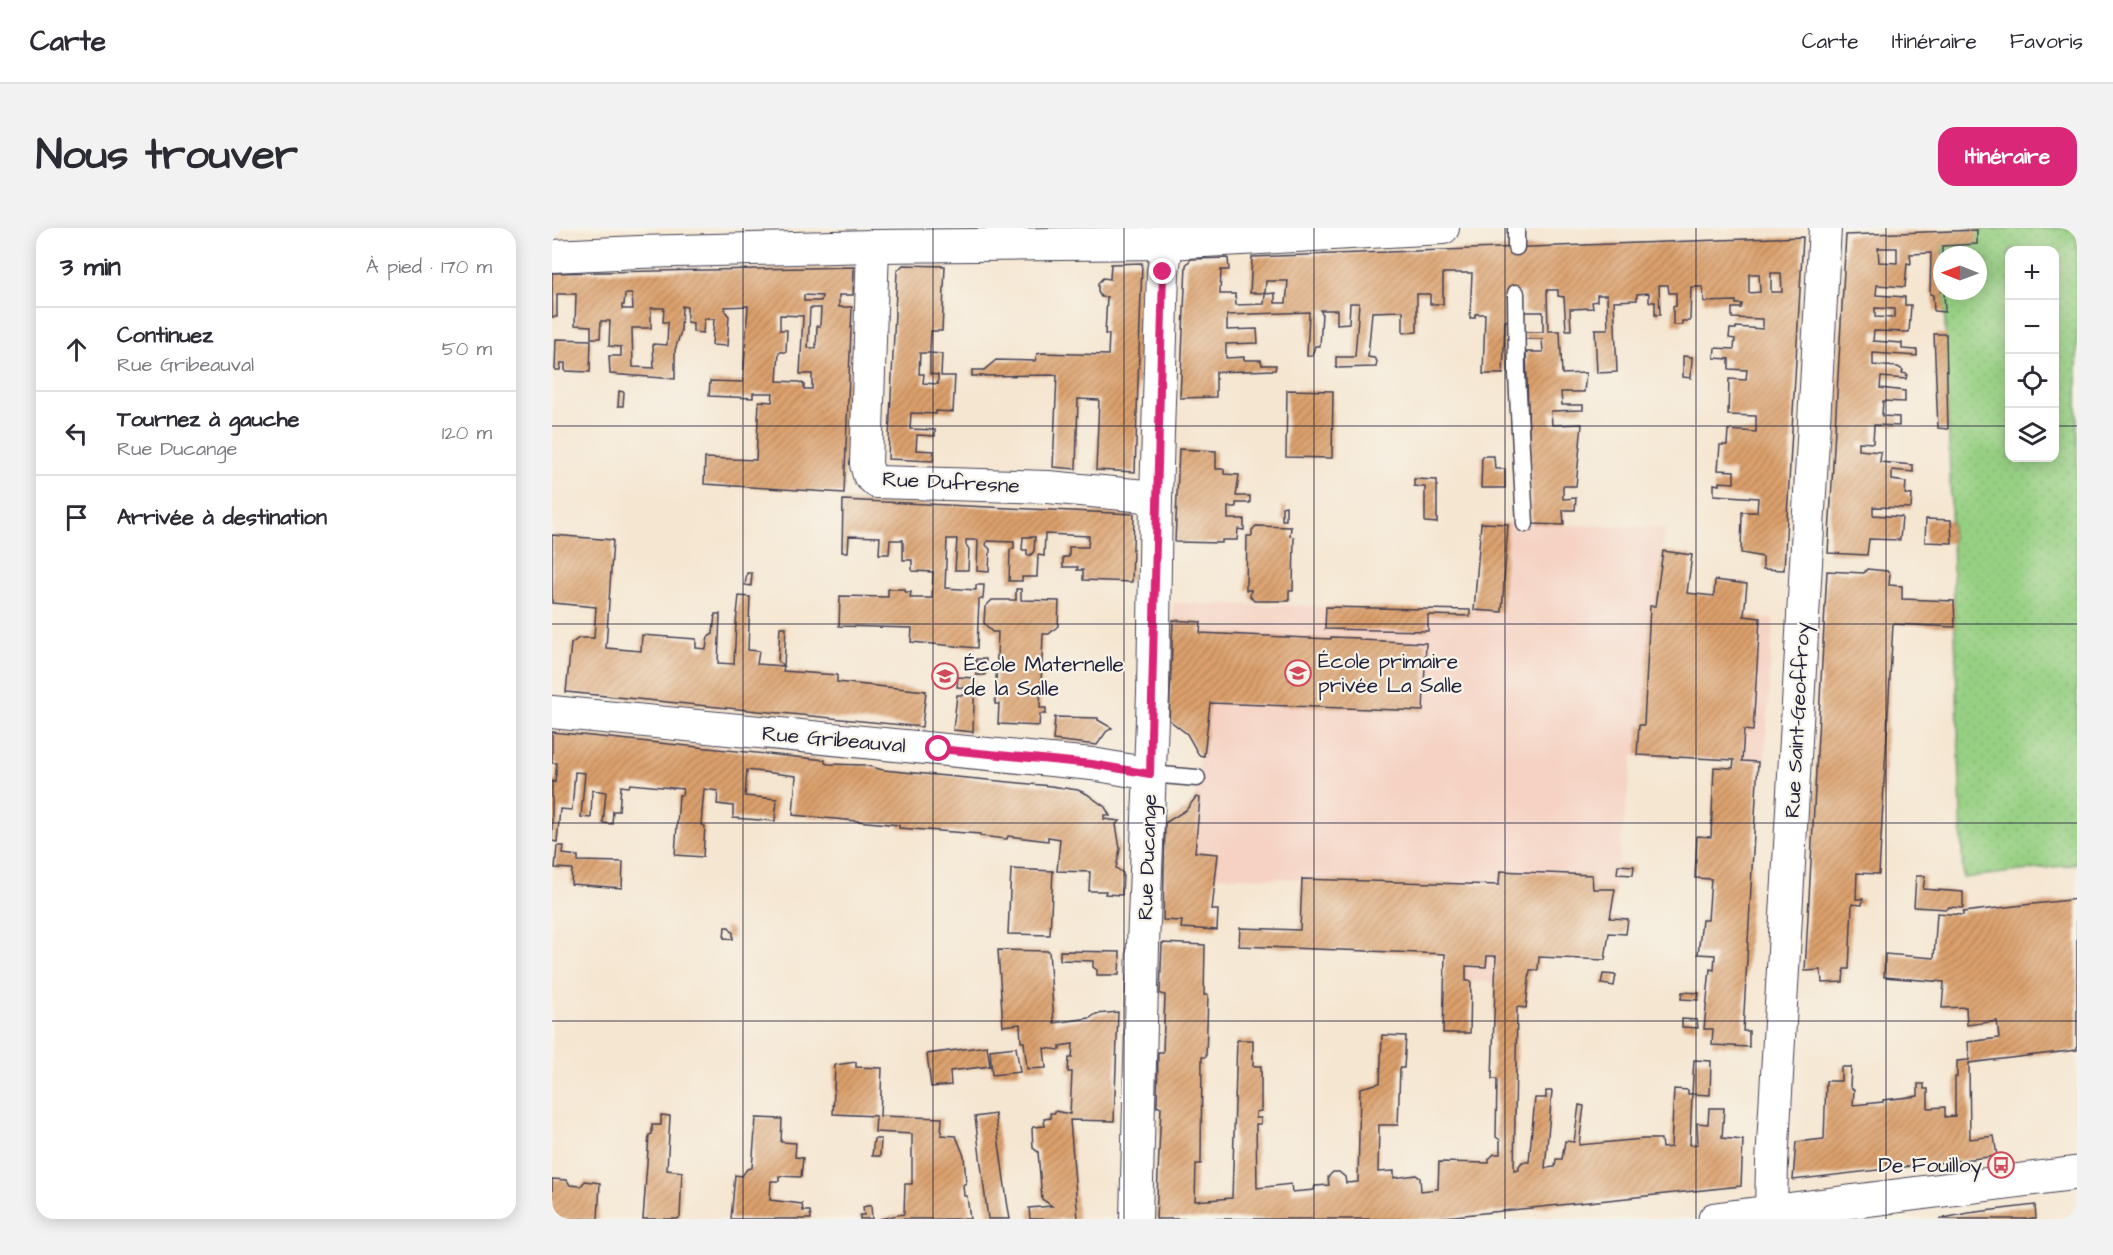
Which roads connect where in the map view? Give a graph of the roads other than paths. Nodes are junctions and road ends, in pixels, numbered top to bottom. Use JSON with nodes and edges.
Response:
{"nodes":[{"id":1,"x":1443,"y":228,"type":"edge"},
{"id":2,"x":1516,"y":228,"type":"edge"},
{"id":3,"x":1825,"y":228,"type":"edge"},
{"id":4,"x":1168,"y":236,"type":"edge"},
{"id":5,"x":641,"y":240,"type":"edge"},
{"id":6,"x":873,"y":246,"type":"junction"},
{"id":7,"x":1516,"y":247,"type":"dead end"},
{"id":8,"x":552,"y":256,"type":"edge"},
{"id":9,"x":1516,"y":293,"type":"dead end"},
{"id":10,"x":1156,"y":497,"type":"junction"},
{"id":11,"x":1525,"y":524,"type":"dead end"},
{"id":12,"x":552,"y":712,"type":"edge"},
{"id":13,"x":1150,"y":774,"type":"junction"},
{"id":14,"x":1197,"y":778,"type":"dead end"},
{"id":15,"x":2077,"y":1173,"type":"edge"},
{"id":16,"x":1771,"y":1212,"type":"junction"},
{"id":17,"x":1136,"y":1219,"type":"edge"},
{"id":18,"x":1715,"y":1219,"type":"edge"}],
"edges":[{"from":1,"to":4,"type":"street"},
{"from":2,"to":7,"type":"lane"},
{"from":3,"to":16,"type":"street","name":"Rue Saint-Geoffroy"},
{"from":4,"to":6,"type":"street"},
{"from":4,"to":10,"type":"street","name":"Rue Ducange"},
{"from":5,"to":6,"type":"street"},
{"from":5,"to":8,"type":"street"},
{"from":6,"to":10,"type":"street","name":"Rue Dufresne"},
{"from":9,"to":11,"type":"lane"},
{"from":10,"to":13,"type":"street","name":"Rue Ducange"},
{"from":12,"to":13,"type":"street","name":"Rue Gribeauval"},
{"from":13,"to":14,"type":"lane"},
{"from":13,"to":17,"type":"street","name":"Rue Ducange"},
{"from":15,"to":16,"type":"main road"},
{"from":16,"to":18,"type":"main road"}]}
